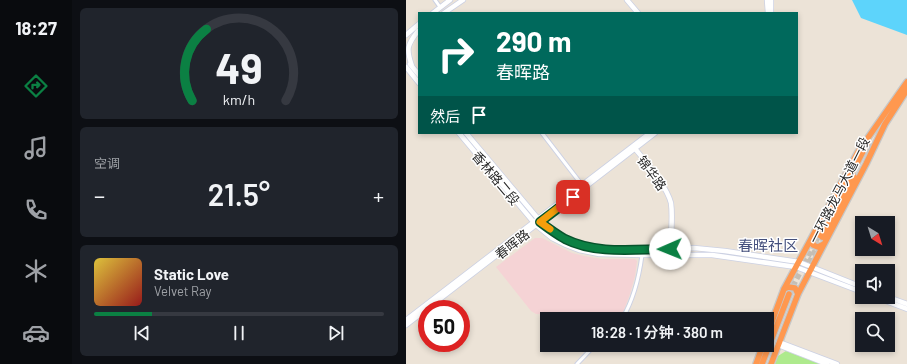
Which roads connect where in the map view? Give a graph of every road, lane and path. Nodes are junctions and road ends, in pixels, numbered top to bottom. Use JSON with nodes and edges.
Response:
{"nodes":[{"id":1,"x":435,"y":0,"type":"edge"},
{"id":2,"x":450,"y":0,"type":"edge"},
{"id":3,"x":463,"y":0,"type":"edge"},
{"id":4,"x":627,"y":0,"type":"edge"},
{"id":5,"x":767,"y":0,"type":"edge"},
{"id":6,"x":771,"y":0,"type":"edge"},
{"id":7,"x":440,"y":7,"type":"junction"},
{"id":8,"x":433,"y":12,"type":"edge"},
{"id":9,"x":447,"y":12,"type":"edge"},
{"id":10,"x":637,"y":12,"type":"edge"},
{"id":11,"x":768,"y":12,"type":"edge"},
{"id":12,"x":771,"y":12,"type":"edge"},
{"id":13,"x":417,"y":30,"type":"edge"},
{"id":14,"x":406,"y":34,"type":"edge"},
{"id":15,"x":406,"y":40,"type":"edge"},
{"id":16,"x":406,"y":59,"type":"edge"},
{"id":17,"x":408,"y":67,"type":"edge"},
{"id":18,"x":418,"y":74,"type":"edge"},
{"id":19,"x":418,"y":82,"type":"edge"},
{"id":20,"x":907,"y":82,"type":"edge"},
{"id":21,"x":907,"y":90,"type":"edge"},
{"id":22,"x":901,"y":94,"type":"junction"},
{"id":23,"x":883,"y":122,"type":"junction"},
{"id":24,"x":460,"y":134,"type":"edge"},
{"id":25,"x":467,"y":134,"type":"edge"},
{"id":26,"x":543,"y":134,"type":"edge"},
{"id":27,"x":649,"y":134,"type":"edge"},
{"id":28,"x":654,"y":134,"type":"edge"},
{"id":29,"x":633,"y":148,"type":"junction"},
{"id":30,"x":583,"y":187,"type":"junction"},
{"id":31,"x":537,"y":222,"type":"junction"},
{"id":32,"x":821,"y":236,"type":"tunnel mouth"},
{"id":33,"x":812,"y":239,"type":"junction"},
{"id":34,"x":824,"y":244,"type":"junction"},
{"id":35,"x":669,"y":249,"type":"junction"},
{"id":36,"x":642,"y":255,"type":"junction"},
{"id":37,"x":798,"y":265,"type":"junction"},
{"id":38,"x":811,"y":270,"type":"junction"},
{"id":39,"x":855,"y":285,"type":"edge"},
{"id":40,"x":784,"y":289,"type":"junction"},
{"id":41,"x":855,"y":289,"type":"edge"},
{"id":42,"x":793,"y":295,"type":"junction"},
{"id":43,"x":895,"y":300,"type":"edge"},
{"id":44,"x":894,"y":304,"type":"edge"},
{"id":45,"x":907,"y":304,"type":"edge"},
{"id":46,"x":907,"y":309,"type":"edge"},
{"id":47,"x":626,"y":312,"type":"edge"},
{"id":48,"x":774,"y":316,"type":"edge"},
{"id":49,"x":406,"y":320,"type":"edge"},
{"id":50,"x":406,"y":325,"type":"edge"},
{"id":51,"x":779,"y":344,"type":"junction"},
{"id":52,"x":589,"y":352,"type":"edge"},
{"id":53,"x":760,"y":352,"type":"edge"},
{"id":54,"x":578,"y":364,"type":"edge"},
{"id":55,"x":756,"y":364,"type":"edge"},
{"id":56,"x":762,"y":364,"type":"edge"},
{"id":57,"x":766,"y":364,"type":"edge"},
{"id":58,"x":771,"y":364,"type":"edge"},
{"id":59,"x":827,"y":364,"type":"edge"},
{"id":60,"x":837,"y":364,"type":"edge"}],
"edges":[{"from":1,"to":7,"type":"street"},
{"from":2,"to":7,"type":"main road"},
{"from":3,"to":9,"type":"main road"},
{"from":4,"to":10,"type":"main road"},
{"from":5,"to":11,"type":"main road"},
{"from":6,"to":12,"type":"main road"},
{"from":7,"to":8,"type":"main road"},
{"from":13,"to":14,"type":"main road"},
{"from":13,"to":15,"type":"main road"},
{"from":13,"to":17,"type":"main road"},
{"from":16,"to":17,"type":"main road"},
{"from":17,"to":18,"type":"main road"},
{"from":17,"to":19,"type":"main road"},
{"from":20,"to":22,"type":"highway"},
{"from":21,"to":22,"type":"highway"},
{"from":22,"to":23,"type":"highway","name":"一环路龙马大道一段"},
{"from":23,"to":32,"type":"highway"},
{"from":23,"to":33,"type":"highway","name":"一环路龙马大道一段"},
{"from":23,"to":34,"type":"highway","name":"一环路龙马大道一段"},
{"from":24,"to":31,"type":"main road","name":"香林路二段"},
{"from":25,"to":31,"type":"main road","name":"香林路二段"},
{"from":26,"to":30,"type":"street"},
{"from":27,"to":29,"type":"main road","name":"春晖路"},
{"from":28,"to":29,"type":"main road","name":"春晖路"},
{"from":29,"to":30,"type":"main road","name":"春晖路"},
{"from":29,"to":35,"type":"main road","name":"锦华路"},
{"from":30,"to":31,"type":"main road","name":"春晖路"},
{"from":31,"to":35,"type":"main road"},
{"from":31,"to":36,"type":"main road"},
{"from":31,"to":49,"type":"main road","name":"春晖路"},
{"from":31,"to":50,"type":"main road","name":"春晖路"},
{"from":33,"to":34,"type":"highway"},
{"from":33,"to":37,"type":"highway","name":"一环路龙马大道一段"},
{"from":34,"to":38,"type":"highway","name":"一环路龙马大道一段"},
{"from":35,"to":37,"type":"main road"},
{"from":36,"to":37,"type":"main road"},
{"from":36,"to":47,"type":"street"},
{"from":37,"to":38,"type":"main road"},
{"from":37,"to":40,"type":"highway","name":"一环路龙马大道一段"},
{"from":38,"to":39,"type":"main road"},
{"from":38,"to":41,"type":"main road"},
{"from":38,"to":42,"type":"highway","name":"一环路龙马大道一段"},
{"from":40,"to":42,"type":"highway"},
{"from":40,"to":48,"type":"highway","name":"一环路龙马大道一段"},
{"from":42,"to":51,"type":"highway","name":"一环路龙马大道一段"},
{"from":42,"to":56,"type":"highway"},
{"from":42,"to":57,"type":"highway"},
{"from":43,"to":45,"type":"main road"},
{"from":44,"to":46,"type":"main road"},
{"from":51,"to":58,"type":"highway","name":"一环路龙马大道一段"},
{"from":51,"to":59,"type":"main road"},
{"from":51,"to":60,"type":"main road"},
{"from":52,"to":54,"type":"street"},
{"from":53,"to":55,"type":"highway"}]}
